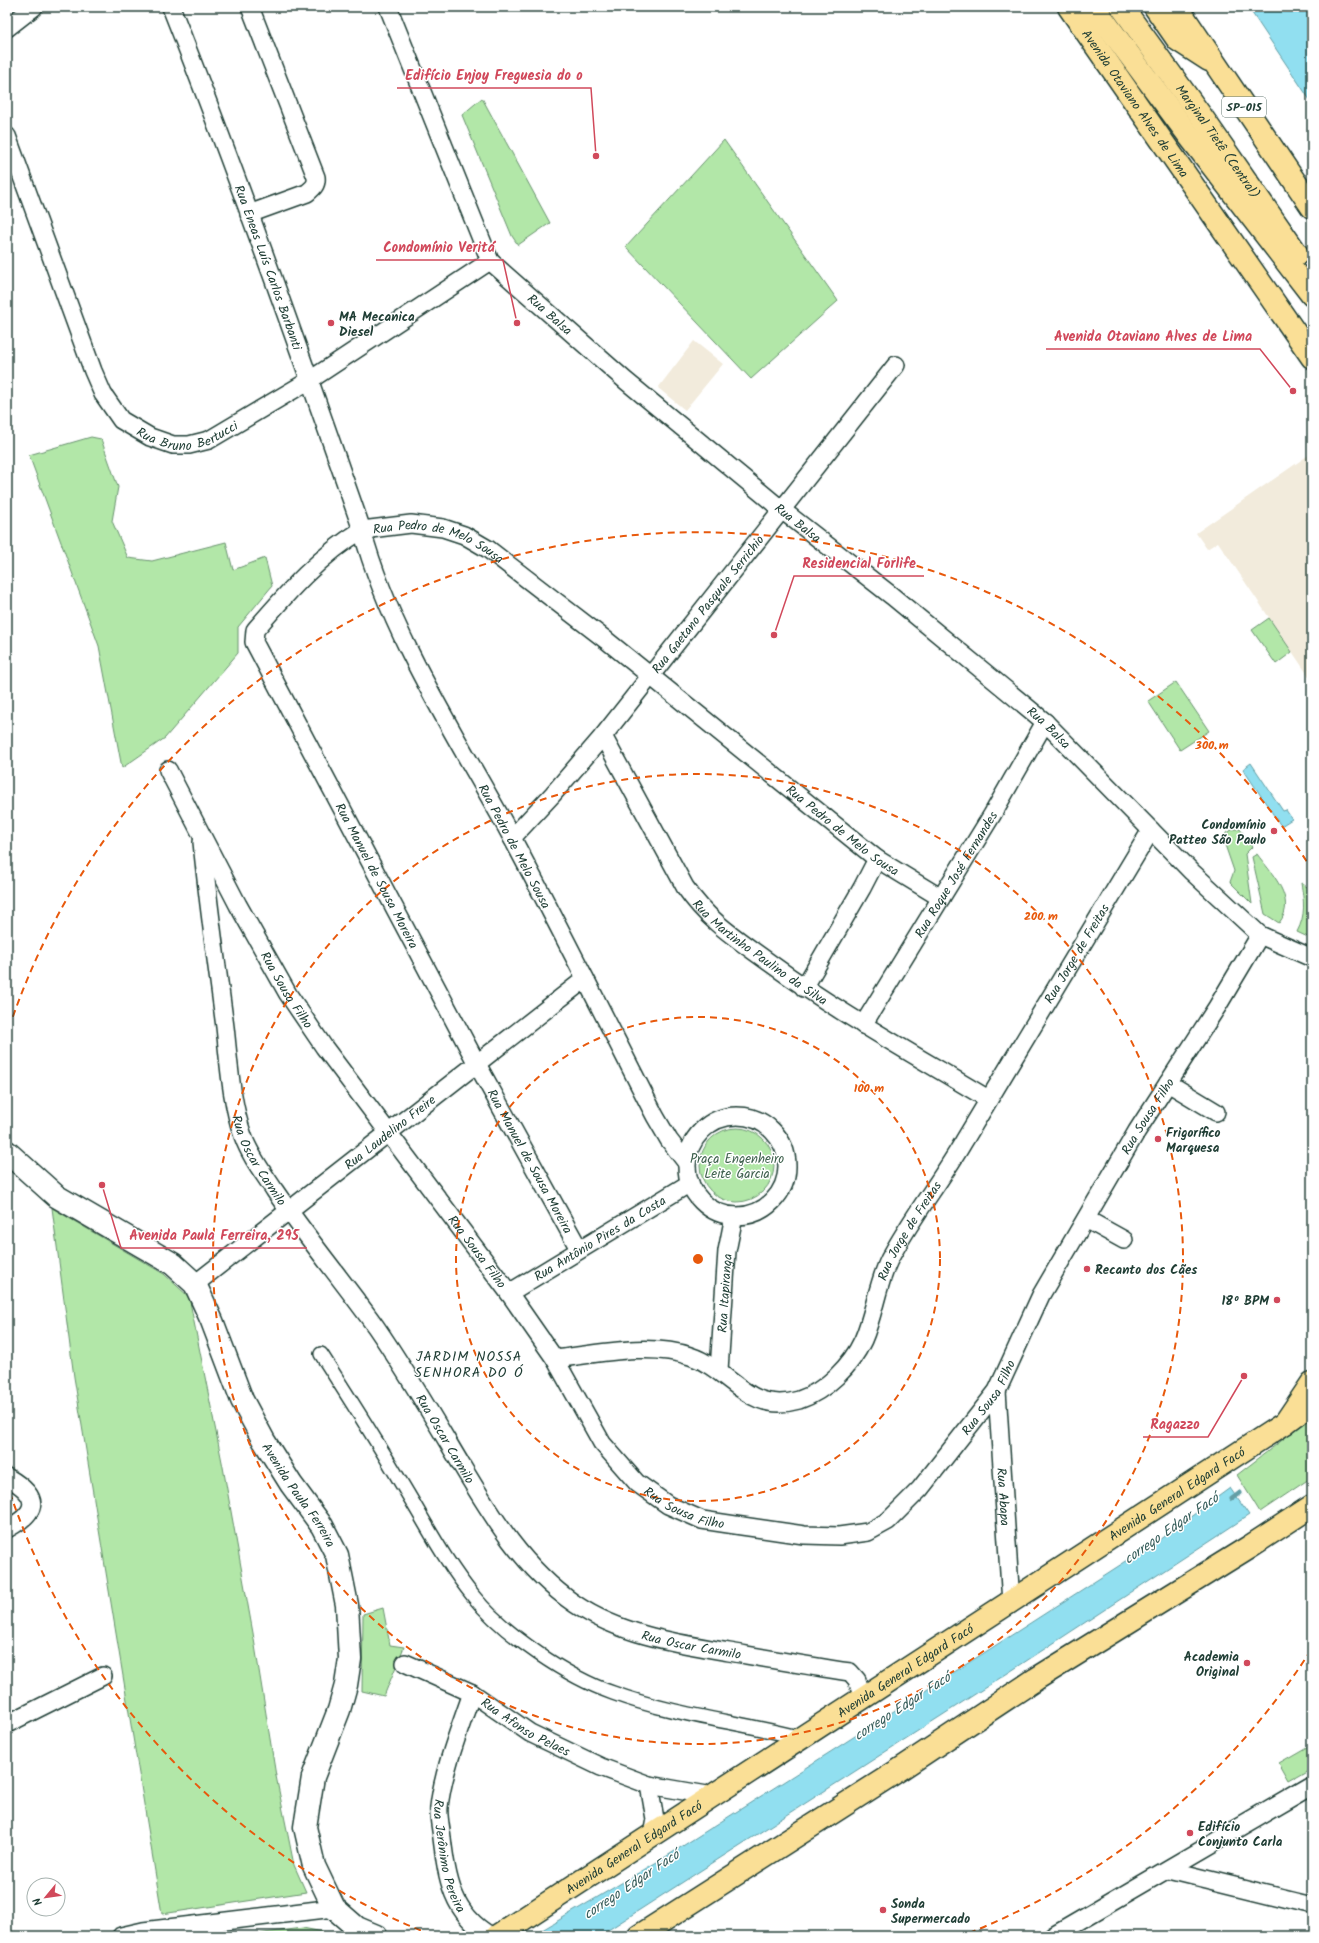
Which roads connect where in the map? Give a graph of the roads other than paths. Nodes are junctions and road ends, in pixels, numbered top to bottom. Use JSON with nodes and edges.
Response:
{"nodes":[{"id":1,"x":34,"y":7,"type":"edge"},
{"id":2,"x":171,"y":7,"type":"edge"},
{"id":3,"x":250,"y":7,"type":"edge"},
{"id":4,"x":388,"y":7,"type":"edge"},
{"id":5,"x":1069,"y":7,"type":"edge"},
{"id":6,"x":1094,"y":7,"type":"edge"},
{"id":7,"x":1122,"y":7,"type":"edge"},
{"id":8,"x":1155,"y":7,"type":"edge"},
{"id":9,"x":1178,"y":7,"type":"edge"},
{"id":10,"x":7,"y":28,"type":"edge"},
{"id":11,"x":1214,"y":63,"type":"junction"},
{"id":12,"x":7,"y":136,"type":"edge"},
{"id":13,"x":1312,"y":207,"type":"edge"},
{"id":14,"x":249,"y":214,"type":"junction"},
{"id":15,"x":490,"y":260,"type":"junction"},
{"id":16,"x":1312,"y":277,"type":"edge"},
{"id":17,"x":1312,"y":295,"type":"edge"},
{"id":18,"x":1312,"y":357,"type":"edge"},
{"id":19,"x":896,"y":365,"type":"dead end"},
{"id":20,"x":310,"y":380,"type":"junction"},
{"id":21,"x":782,"y":510,"type":"junction"},
{"id":22,"x":362,"y":530,"type":"junction"},
{"id":23,"x":650,"y":675,"type":"junction"},
{"id":24,"x":1045,"y":722,"type":"junction"},
{"id":25,"x":603,"y":736,"type":"junction"},
{"id":26,"x":168,"y":770,"type":"dead end"},
{"id":27,"x":1151,"y":830,"type":"junction"},
{"id":28,"x":201,"y":833,"type":"junction"},
{"id":29,"x":512,"y":838,"type":"junction"},
{"id":30,"x":877,"y":859,"type":"junction"},
{"id":31,"x":941,"y":898,"type":"junction"},
{"id":32,"x":1260,"y":935,"type":"junction"},
{"id":33,"x":1312,"y":958,"type":"edge"},
{"id":34,"x":585,"y":979,"type":"junction"},
{"id":35,"x":804,"y":988,"type":"junction"},
{"id":36,"x":863,"y":1025,"type":"junction"},
{"id":37,"x":477,"y":1064,"type":"junction"},
{"id":38,"x":1168,"y":1083,"type":"junction"},
{"id":39,"x":988,"y":1099,"type":"junction"},
{"id":40,"x":1216,"y":1112,"type":"dead end"},
{"id":41,"x":388,"y":1133,"type":"junction"},
{"id":42,"x":7,"y":1152,"type":"edge"},
{"id":43,"x":686,"y":1162,"type":"junction"},
{"id":44,"x":690,"y":1183,"type":"junction"},
{"id":45,"x":288,"y":1210,"type":"junction"},
{"id":46,"x":734,"y":1216,"type":"junction"},
{"id":47,"x":1086,"y":1219,"type":"junction"},
{"id":48,"x":1124,"y":1240,"type":"dead end"},
{"id":49,"x":579,"y":1249,"type":"junction"},
{"id":50,"x":195,"y":1284,"type":"junction"},
{"id":51,"x":509,"y":1293,"type":"junction"},
{"id":52,"x":321,"y":1354,"type":"dead end"},
{"id":53,"x":555,"y":1359,"type":"junction"},
{"id":54,"x":718,"y":1370,"type":"junction"},
{"id":55,"x":1312,"y":1383,"type":"edge"},
{"id":56,"x":997,"y":1391,"type":"junction"},
{"id":57,"x":1312,"y":1403,"type":"edge"},
{"id":58,"x":1285,"y":1423,"type":"junction"},
{"id":59,"x":7,"y":1477,"type":"edge"},
{"id":60,"x":1312,"y":1506,"type":"edge"},
{"id":61,"x":14,"y":1525,"type":"edge"},
{"id":62,"x":1011,"y":1603,"type":"junction"},
{"id":63,"x":406,"y":1663,"type":"dead end"},
{"id":64,"x":103,"y":1676,"type":"dead end"},
{"id":65,"x":472,"y":1693,"type":"junction"},
{"id":66,"x":863,"y":1699,"type":"junction"},
{"id":67,"x":7,"y":1724,"type":"edge"},
{"id":68,"x":801,"y":1738,"type":"junction"},
{"id":69,"x":649,"y":1785,"type":"junction"},
{"id":70,"x":1312,"y":1785,"type":"edge"},
{"id":71,"x":713,"y":1796,"type":"junction"},
{"id":72,"x":652,"y":1835,"type":"junction"},
{"id":73,"x":1169,"y":1870,"type":"junction"},
{"id":74,"x":1312,"y":1905,"type":"edge"},
{"id":75,"x":334,"y":1908,"type":"junction"},
{"id":76,"x":365,"y":1933,"type":"edge"},
{"id":77,"x":121,"y":1936,"type":"edge"},
{"id":78,"x":491,"y":1936,"type":"edge"},
{"id":79,"x":497,"y":1936,"type":"edge"},
{"id":80,"x":639,"y":1936,"type":"edge"},
{"id":81,"x":1053,"y":1936,"type":"edge"}],
"edges":[{"from":1,"to":10,"type":"street"},
{"from":2,"to":14,"type":"street","name":"Rua Eneas Luís Carlos Barbanti"},
{"from":3,"to":14,"type":"street"},
{"from":4,"to":15,"type":"street","name":"Rua Balsa"},
{"from":5,"to":18,"type":"main road","name":"Avenida Otaviano Alves de Lima"},
{"from":6,"to":17,"type":"main road"},
{"from":7,"to":16,"type":"main road","name":"Marginal Tietê (Central)"},
{"from":8,"to":11,"type":"main road"},
{"from":9,"to":11,"type":"main road","number":"SP-015"},
{"from":11,"to":13,"type":"main road","number":"SP-015"},
{"from":12,"to":20,"type":"street","name":"Rua Bruno Bertucci"},
{"from":14,"to":20,"type":"street","name":"Rua Eneas Luís Carlos Barbanti"},
{"from":15,"to":20,"type":"street","name":"Rua Bruno Bertucci"},
{"from":15,"to":21,"type":"street","name":"Rua Balsa"},
{"from":19,"to":21,"type":"street","name":"Rua Gaetano Pasquale Serrichio"},
{"from":20,"to":22,"type":"street","name":"Rua Eneas Luís Carlos Barbanti"},
{"from":21,"to":23,"type":"street","name":"Rua Gaetano Pasquale Serrichio"},
{"from":21,"to":24,"type":"street","name":"Rua Balsa"},
{"from":22,"to":23,"type":"street","name":"Rua Pedro de Melo Sousa"},
{"from":22,"to":29,"type":"street","name":"Rua Pedro de Melo Sousa"},
{"from":22,"to":37,"type":"street","name":"Rua Manuel de Sousa Moreira"},
{"from":23,"to":25,"type":"street","name":"Rua Gaetano Pasquale Serrichio"},
{"from":23,"to":30,"type":"street","name":"Rua Pedro de Melo Sousa"},
{"from":24,"to":27,"type":"street","name":"Rua Balsa"},
{"from":24,"to":31,"type":"street","name":"Rua Roque José Fernandes"},
{"from":25,"to":29,"type":"street","name":"Rua Gaetano Pasquale Serrichio"},
{"from":25,"to":35,"type":"street","name":"Rua Martinho Paulino da Silva"},
{"from":26,"to":28,"type":"street","name":"Rua Sousa Filho"},
{"from":27,"to":32,"type":"street","name":"Rua Balsa"},
{"from":27,"to":39,"type":"street","name":"Rua Jorge de Freitas"},
{"from":28,"to":41,"type":"street","name":"Rua Sousa Filho"},
{"from":28,"to":45,"type":"street","name":"Rua Oscar Carmilo"},
{"from":29,"to":34,"type":"street","name":"Rua Pedro de Melo Sousa"},
{"from":30,"to":31,"type":"street","name":"Rua Pedro de Melo Sousa"},
{"from":30,"to":35,"type":"street"},
{"from":31,"to":36,"type":"street","name":"Rua Roque José Fernandes"},
{"from":32,"to":33,"type":"street","name":"Rua Balsa"},
{"from":32,"to":38,"type":"street","name":"Rua Sousa Filho"},
{"from":34,"to":37,"type":"street","name":"Rua Laudelino Freire"},
{"from":34,"to":43,"type":"street","name":"Rua Pedro de Melo Sousa"},
{"from":35,"to":36,"type":"street","name":"Rua Martinho Paulino da Silva"},
{"from":36,"to":39,"type":"street","name":"Rua Martinho Paulino da Silva"},
{"from":37,"to":41,"type":"street","name":"Rua Laudelino Freire"},
{"from":37,"to":49,"type":"street","name":"Rua Manuel de Sousa Moreira"},
{"from":38,"to":40,"type":"street"},
{"from":38,"to":47,"type":"street","name":"Rua Sousa Filho"},
{"from":39,"to":54,"type":"street","name":"Rua Jorge de Freitas"},
{"from":41,"to":45,"type":"street","name":"Rua Laudelino Freire"},
{"from":41,"to":51,"type":"street","name":"Rua Sousa Filho"},
{"from":42,"to":50,"type":"main road","name":"Avenida Paula Ferreira"},
{"from":43,"to":44,"type":"street"},
{"from":43,"to":46,"type":"street"},
{"from":44,"to":46,"type":"street"},
{"from":44,"to":49,"type":"street","name":"Rua Antônio Pires da Costa"},
{"from":45,"to":50,"type":"street","name":"Rua Laudelino Freire"},
{"from":45,"to":66,"type":"street","name":"Rua Oscar Carmilo"},
{"from":46,"to":54,"type":"street","name":"Rua Itapiranga"},
{"from":47,"to":48,"type":"street"},
{"from":47,"to":56,"type":"street","name":"Rua Sousa Filho"},
{"from":49,"to":51,"type":"street","name":"Rua Antônio Pires da Costa"},
{"from":50,"to":75,"type":"main road","name":"Avenida Paula Ferreira"},
{"from":51,"to":53,"type":"street","name":"Rua Sousa Filho"},
{"from":52,"to":68,"type":"street"},
{"from":53,"to":54,"type":"street","name":"Rua Jorge de Freitas"},
{"from":53,"to":56,"type":"street","name":"Rua Sousa Filho"},
{"from":55,"to":58,"type":"main road"},
{"from":56,"to":62,"type":"street","name":"Rua Abapa"},
{"from":57,"to":58,"type":"main road","name":"Avenida General Edgard Facó"},
{"from":58,"to":62,"type":"main road","name":"Avenida General Edgard Facó"},
{"from":59,"to":61,"type":"street"},
{"from":60,"to":80,"type":"main road"},
{"from":62,"to":66,"type":"main road","name":"Avenida General Edgard Facó"},
{"from":63,"to":65,"type":"street","name":"Rua Afonso Pelaes"},
{"from":64,"to":67,"type":"street"},
{"from":65,"to":69,"type":"street","name":"Rua Afonso Pelaes"},
{"from":65,"to":78,"type":"street","name":"Rua Jerônimo Pereira"},
{"from":66,"to":68,"type":"main road","name":"Avenida General Edgard Facó"},
{"from":68,"to":71,"type":"main road","name":"Avenida General Edgard Facó"},
{"from":69,"to":71,"type":"street","name":"Rua Afonso Pelaes"},
{"from":69,"to":72,"type":"street"},
{"from":70,"to":73,"type":"street"},
{"from":71,"to":72,"type":"main road","name":"Avenida General Edgard Facó"},
{"from":72,"to":79,"type":"main road","name":"Avenida General Edgard Facó"},
{"from":73,"to":74,"type":"street"},
{"from":73,"to":81,"type":"street"},
{"from":75,"to":76,"type":"main road","name":"Avenida Paula Ferreira"},
{"from":75,"to":77,"type":"street"}]}
